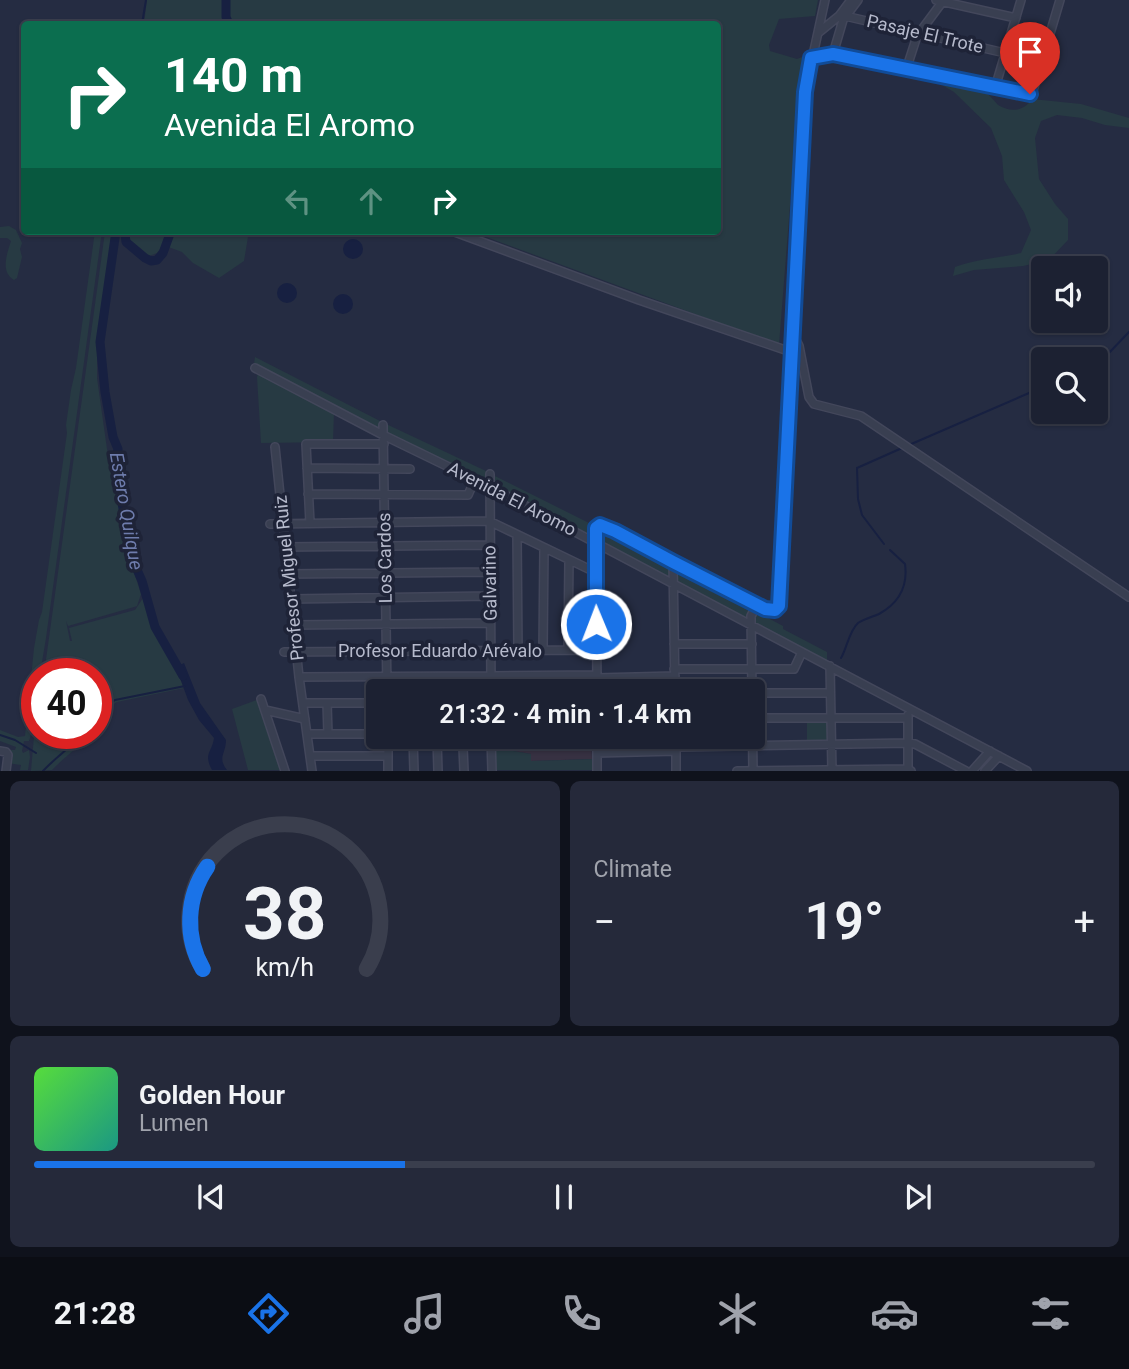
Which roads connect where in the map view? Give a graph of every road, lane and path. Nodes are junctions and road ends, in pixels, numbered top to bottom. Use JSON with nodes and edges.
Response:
{"nodes":[{"id":1,"x":825,"y":0,"type":"edge"},
{"id":2,"x":851,"y":0,"type":"edge"},
{"id":3,"x":858,"y":0,"type":"edge"},
{"id":4,"x":941,"y":0,"type":"edge"},
{"id":5,"x":1021,"y":0,"type":"edge"},
{"id":6,"x":1059,"y":0,"type":"edge"},
{"id":7,"x":845,"y":16,"type":"junction"},
{"id":8,"x":1016,"y":18,"type":"junction"},
{"id":9,"x":919,"y":32,"type":"junction"},
{"id":10,"x":818,"y":33,"type":"junction"},
{"id":11,"x":1005,"y":53,"type":"junction"},
{"id":12,"x":833,"y":54,"type":"junction"},
{"id":13,"x":811,"y":58,"type":"junction"},
{"id":14,"x":906,"y":70,"type":"junction"},
{"id":15,"x":995,"y":88,"type":"junction"},
{"id":16,"x":463,"y":235,"type":"edge"},
{"id":17,"x":796,"y":354,"type":"junction"},
{"id":18,"x":255,"y":368,"type":"dead end"},
{"id":19,"x":383,"y":425,"type":"dead end"},
{"id":20,"x":383,"y":435,"type":"junction"},
{"id":21,"x":384,"y":444,"type":"junction"},
{"id":22,"x":275,"y":447,"type":"dead end"},
{"id":23,"x":307,"y":468,"type":"junction"},
{"id":24,"x":384,"y":468,"type":"junction"},
{"id":25,"x":410,"y":469,"type":"dead end"},
{"id":26,"x":489,"y":474,"type":"dead end"},
{"id":27,"x":475,"y":479,"type":"junction"},
{"id":28,"x":490,"y":486,"type":"junction"},
{"id":29,"x":384,"y":493,"type":"junction"},
{"id":30,"x":308,"y":494,"type":"junction"},
{"id":31,"x":489,"y":521,"type":"junction"},
{"id":32,"x":283,"y":523,"type":"junction"},
{"id":33,"x":310,"y":523,"type":"junction"},
{"id":34,"x":385,"y":523,"type":"junction"},
{"id":35,"x":270,"y":524,"type":"dead end"},
{"id":36,"x":517,"y":535,"type":"junction"},
{"id":37,"x":596,"y":543,"type":"junction"},
{"id":38,"x":489,"y":545,"type":"junction"},
{"id":39,"x":385,"y":546,"type":"junction"},
{"id":40,"x":285,"y":547,"type":"junction"},
{"id":41,"x":544,"y":548,"type":"junction"},
{"id":42,"x":569,"y":559,"type":"junction"},
{"id":43,"x":673,"y":562,"type":"junction"},
{"id":44,"x":489,"y":572,"type":"junction"},
{"id":45,"x":595,"y":572,"type":"junction"},
{"id":46,"x":386,"y":573,"type":"junction"},
{"id":47,"x":288,"y":574,"type":"junction"},
{"id":48,"x":673,"y":583,"type":"junction"},
{"id":49,"x":490,"y":596,"type":"junction"},
{"id":50,"x":386,"y":597,"type":"junction"},
{"id":51,"x":1129,"y":597,"type":"edge"},
{"id":52,"x":291,"y":598,"type":"junction"},
{"id":53,"x":757,"y":605,"type":"junction"},
{"id":54,"x":386,"y":624,"type":"junction"},
{"id":55,"x":490,"y":624,"type":"junction"},
{"id":56,"x":293,"y":625,"type":"junction"},
{"id":57,"x":752,"y":626,"type":"junction"},
{"id":58,"x":674,"y":644,"type":"junction"},
{"id":59,"x":752,"y":644,"type":"junction"},
{"id":60,"x":491,"y":650,"type":"junction"},
{"id":61,"x":517,"y":650,"type":"junction"},
{"id":62,"x":543,"y":650,"type":"junction"},
{"id":63,"x":568,"y":650,"type":"junction"},
{"id":64,"x":597,"y":650,"type":"junction"},
{"id":65,"x":296,"y":651,"type":"junction"},
{"id":66,"x":387,"y":651,"type":"junction"},
{"id":67,"x":284,"y":652,"type":"dead end"},
{"id":68,"x":802,"y":652,"type":"junction"},
{"id":69,"x":830,"y":666,"type":"junction"},
{"id":70,"x":752,"y":668,"type":"junction"},
{"id":71,"x":674,"y":673,"type":"junction"},
{"id":72,"x":491,"y":676,"type":"junction"},
{"id":73,"x":597,"y":676,"type":"junction"},
{"id":74,"x":299,"y":677,"type":"junction"},
{"id":75,"x":387,"y":677,"type":"junction"},
{"id":76,"x":674,"y":679,"type":"edge"},
{"id":77,"x":752,"y":679,"type":"edge"},
{"id":78,"x":830,"y":693,"type":"junction"},
{"id":79,"x":765,"y":694,"type":"edge"},
{"id":80,"x":261,"y":699,"type":"dead end"},
{"id":81,"x":327,"y":703,"type":"junction"},
{"id":82,"x":366,"y":703,"type":"edge"},
{"id":83,"x":303,"y":706,"type":"junction"},
{"id":84,"x":908,"y":707,"type":"junction"},
{"id":85,"x":265,"y":710,"type":"junction"},
{"id":86,"x":831,"y":718,"type":"junction"},
{"id":87,"x":908,"y":718,"type":"junction"},
{"id":88,"x":305,"y":719,"type":"junction"},
{"id":89,"x":765,"y":719,"type":"edge"},
{"id":90,"x":307,"y":734,"type":"junction"},
{"id":91,"x":328,"y":734,"type":"junction"},
{"id":92,"x":366,"y":734,"type":"edge"},
{"id":93,"x":908,"y":744,"type":"junction"},
{"id":94,"x":831,"y":745,"type":"junction"},
{"id":95,"x":765,"y":746,"type":"edge"},
{"id":96,"x":388,"y":749,"type":"edge"},
{"id":97,"x":413,"y":749,"type":"edge"},
{"id":98,"x":437,"y":749,"type":"edge"},
{"id":99,"x":463,"y":749,"type":"edge"},
{"id":100,"x":491,"y":749,"type":"edge"},
{"id":101,"x":597,"y":749,"type":"edge"},
{"id":102,"x":676,"y":749,"type":"joint"},
{"id":103,"x":753,"y":749,"type":"edge"},
{"id":104,"x":0,"y":751,"type":"edge"},
{"id":105,"x":990,"y":751,"type":"junction"},
{"id":106,"x":597,"y":753,"type":"junction"},
{"id":107,"x":310,"y":756,"type":"junction"},
{"id":108,"x":388,"y":756,"type":"junction"},
{"id":109,"x":999,"y":756,"type":"junction"},
{"id":110,"x":753,"y":770,"type":"edge"},
{"id":111,"x":832,"y":770,"type":"edge"},
{"id":112,"x":909,"y":770,"type":"edge"},
{"id":113,"x":6,"y":771,"type":"edge"},
{"id":114,"x":285,"y":771,"type":"edge"},
{"id":115,"x":313,"y":771,"type":"edge"},
{"id":116,"x":388,"y":771,"type":"edge"},
{"id":117,"x":414,"y":771,"type":"edge"},
{"id":118,"x":438,"y":771,"type":"edge"},
{"id":119,"x":464,"y":771,"type":"edge"},
{"id":120,"x":492,"y":771,"type":"edge"},
{"id":121,"x":597,"y":771,"type":"edge"},
{"id":122,"x":676,"y":771,"type":"edge"},
{"id":123,"x":737,"y":771,"type":"edge"},
{"id":124,"x":966,"y":771,"type":"edge"},
{"id":125,"x":972,"y":771,"type":"edge"},
{"id":126,"x":985,"y":771,"type":"edge"},
{"id":127,"x":1027,"y":771,"type":"edge"}],
"edges":[{"from":1,"to":10,"type":"street"},
{"from":2,"to":10,"type":"street"},
{"from":3,"to":7,"type":"street"},
{"from":4,"to":8,"type":"street"},
{"from":4,"to":9,"type":"street"},
{"from":5,"to":8,"type":"street"},
{"from":6,"to":15,"type":"street"},
{"from":7,"to":9,"type":"street","name":"Pasaje El Trote"},
{"from":7,"to":12,"type":"street"},
{"from":8,"to":11,"type":"street"},
{"from":9,"to":11,"type":"street","name":"Pasaje El Trote"},
{"from":9,"to":14,"type":"street"},
{"from":10,"to":13,"type":"street"},
{"from":11,"to":15,"type":"street"},
{"from":12,"to":13,"type":"street"},
{"from":12,"to":14,"type":"street"},
{"from":13,"to":17,"type":"street"},
{"from":14,"to":15,"type":"street"},
{"from":16,"to":17,"type":"street"},
{"from":17,"to":51,"type":"street"},
{"from":17,"to":53,"type":"street","name":"Avenida El Aromo"},
{"from":18,"to":20,"type":"street","name":"Avenida El Aromo"},
{"from":19,"to":20,"type":"street","name":"Los Cardos"},
{"from":20,"to":21,"type":"street","name":"Los Cardos"},
{"from":20,"to":27,"type":"street","name":"Avenida El Aromo"},
{"from":21,"to":23,"type":"street"},
{"from":21,"to":24,"type":"street","name":"Los Cardos"},
{"from":22,"to":32,"type":"street","name":"Profesor Miguel Ruiz"},
{"from":23,"to":24,"type":"street"},
{"from":23,"to":30,"type":"street"},
{"from":24,"to":25,"type":"street"},
{"from":24,"to":29,"type":"street","name":"Los Cardos"},
{"from":26,"to":28,"type":"street","name":"Galvarino"},
{"from":27,"to":28,"type":"street","name":"Avenida El Aromo"},
{"from":27,"to":29,"type":"street"},
{"from":28,"to":31,"type":"street","name":"Galvarino"},
{"from":28,"to":37,"type":"street","name":"Avenida El Aromo"},
{"from":29,"to":30,"type":"street"},
{"from":29,"to":34,"type":"street","name":"Los Cardos"},
{"from":30,"to":33,"type":"street"},
{"from":31,"to":34,"type":"street"},
{"from":31,"to":36,"type":"street"},
{"from":31,"to":38,"type":"street","name":"Galvarino"},
{"from":32,"to":33,"type":"street"},
{"from":32,"to":35,"type":"street"},
{"from":32,"to":40,"type":"street","name":"Profesor Miguel Ruiz"},
{"from":33,"to":34,"type":"street"},
{"from":34,"to":39,"type":"street","name":"Los Cardos"},
{"from":36,"to":41,"type":"street"},
{"from":36,"to":61,"type":"street"},
{"from":37,"to":43,"type":"street","name":"Avenida El Aromo"},
{"from":37,"to":45,"type":"street"},
{"from":37,"to":48,"type":"street","name":"Avenida El Aromo"},
{"from":38,"to":39,"type":"street"},
{"from":38,"to":44,"type":"street","name":"Galvarino"},
{"from":39,"to":40,"type":"street"},
{"from":39,"to":46,"type":"street","name":"Los Cardos"},
{"from":40,"to":47,"type":"street","name":"Profesor Miguel Ruiz"},
{"from":41,"to":42,"type":"street"},
{"from":41,"to":62,"type":"street"},
{"from":42,"to":45,"type":"street"},
{"from":42,"to":63,"type":"street"},
{"from":43,"to":48,"type":"street"},
{"from":43,"to":53,"type":"street","name":"Avenida El Aromo"},
{"from":44,"to":46,"type":"street"},
{"from":44,"to":49,"type":"street","name":"Galvarino"},
{"from":45,"to":64,"type":"street"},
{"from":46,"to":47,"type":"street"},
{"from":46,"to":50,"type":"street","name":"Los Cardos"},
{"from":47,"to":52,"type":"street","name":"Profesor Miguel Ruiz"},
{"from":48,"to":57,"type":"street","name":"Avenida El Aromo"},
{"from":48,"to":58,"type":"street"},
{"from":49,"to":50,"type":"street"},
{"from":49,"to":55,"type":"street","name":"Galvarino"},
{"from":50,"to":52,"type":"street"},
{"from":50,"to":54,"type":"street","name":"Los Cardos"},
{"from":52,"to":56,"type":"street","name":"Profesor Miguel Ruiz"},
{"from":53,"to":57,"type":"street"},
{"from":54,"to":55,"type":"street"},
{"from":54,"to":56,"type":"street"},
{"from":54,"to":66,"type":"street","name":"Los Cardos"},
{"from":55,"to":60,"type":"street","name":"Galvarino"},
{"from":56,"to":65,"type":"street","name":"Profesor Miguel Ruiz"},
{"from":57,"to":59,"type":"street"},
{"from":57,"to":68,"type":"street","name":"Avenida El Aromo"},
{"from":58,"to":59,"type":"street"},
{"from":58,"to":71,"type":"street"},
{"from":59,"to":70,"type":"street"},
{"from":60,"to":61,"type":"street","name":"Profesor Eduardo Arévalo"},
{"from":60,"to":66,"type":"street","name":"Profesor Eduardo Arévalo"},
{"from":60,"to":72,"type":"street","name":"Galvarino"},
{"from":61,"to":62,"type":"street","name":"Profesor Eduardo Arévalo"},
{"from":62,"to":63,"type":"street","name":"Profesor Eduardo Arévalo"},
{"from":63,"to":64,"type":"street","name":"Profesor Eduardo Arévalo"},
{"from":64,"to":73,"type":"street"},
{"from":65,"to":66,"type":"street","name":"Profesor Eduardo Arévalo"},
{"from":65,"to":67,"type":"street","name":"Profesor Eduardo Arévalo"},
{"from":65,"to":74,"type":"street","name":"Profesor Miguel Ruiz"},
{"from":66,"to":75,"type":"street","name":"Los Cardos"},
{"from":68,"to":69,"type":"street","name":"Avenida El Aromo"},
{"from":68,"to":70,"type":"street"},
{"from":69,"to":78,"type":"street"},
{"from":69,"to":84,"type":"street","name":"Avenida El Aromo"},
{"from":70,"to":71,"type":"street"},
{"from":70,"to":77,"type":"street"},
{"from":71,"to":73,"type":"street"},
{"from":71,"to":76,"type":"street"},
{"from":72,"to":73,"type":"street"},
{"from":72,"to":75,"type":"street"},
{"from":74,"to":75,"type":"street"},
{"from":74,"to":83,"type":"street","name":"Profesor Miguel Ruiz"},
{"from":78,"to":79,"type":"street"},
{"from":78,"to":86,"type":"street"},
{"from":80,"to":85,"type":"street"},
{"from":81,"to":82,"type":"street"},
{"from":81,"to":83,"type":"street"},
{"from":81,"to":91,"type":"street"},
{"from":83,"to":88,"type":"street","name":"Profesor Miguel Ruiz"},
{"from":84,"to":87,"type":"street"},
{"from":84,"to":105,"type":"street","name":"Avenida El Aromo"},
{"from":85,"to":88,"type":"street"},
{"from":85,"to":114,"type":"street"},
{"from":86,"to":87,"type":"street"},
{"from":86,"to":89,"type":"street"},
{"from":86,"to":94,"type":"street"},
{"from":87,"to":93,"type":"street"},
{"from":88,"to":90,"type":"street","name":"Profesor Miguel Ruiz"},
{"from":90,"to":91,"type":"street"},
{"from":90,"to":107,"type":"street","name":"Profesor Miguel Ruiz"},
{"from":91,"to":92,"type":"street"},
{"from":93,"to":94,"type":"street"},
{"from":93,"to":112,"type":"street"},
{"from":93,"to":124,"type":"street"},
{"from":94,"to":95,"type":"street"},
{"from":94,"to":111,"type":"street"},
{"from":96,"to":108,"type":"street"},
{"from":97,"to":117,"type":"street"},
{"from":98,"to":118,"type":"street"},
{"from":99,"to":119,"type":"street"},
{"from":100,"to":120,"type":"street"},
{"from":101,"to":106,"type":"street"},
{"from":102,"to":106,"type":"street"},
{"from":102,"to":122,"type":"street"},
{"from":103,"to":110,"type":"street"},
{"from":104,"to":113,"type":"street"},
{"from":105,"to":109,"type":"street","name":"Avenida El Aromo"},
{"from":105,"to":125,"type":"street"},
{"from":106,"to":121,"type":"street"},
{"from":107,"to":108,"type":"street"},
{"from":107,"to":115,"type":"street","name":"Profesor Miguel Ruiz"},
{"from":108,"to":116,"type":"street"},
{"from":109,"to":126,"type":"street"},
{"from":109,"to":127,"type":"street","name":"Avenida El Aromo"},
{"from":110,"to":111,"type":"street"},
{"from":110,"to":123,"type":"street"},
{"from":111,"to":112,"type":"street"}]}
